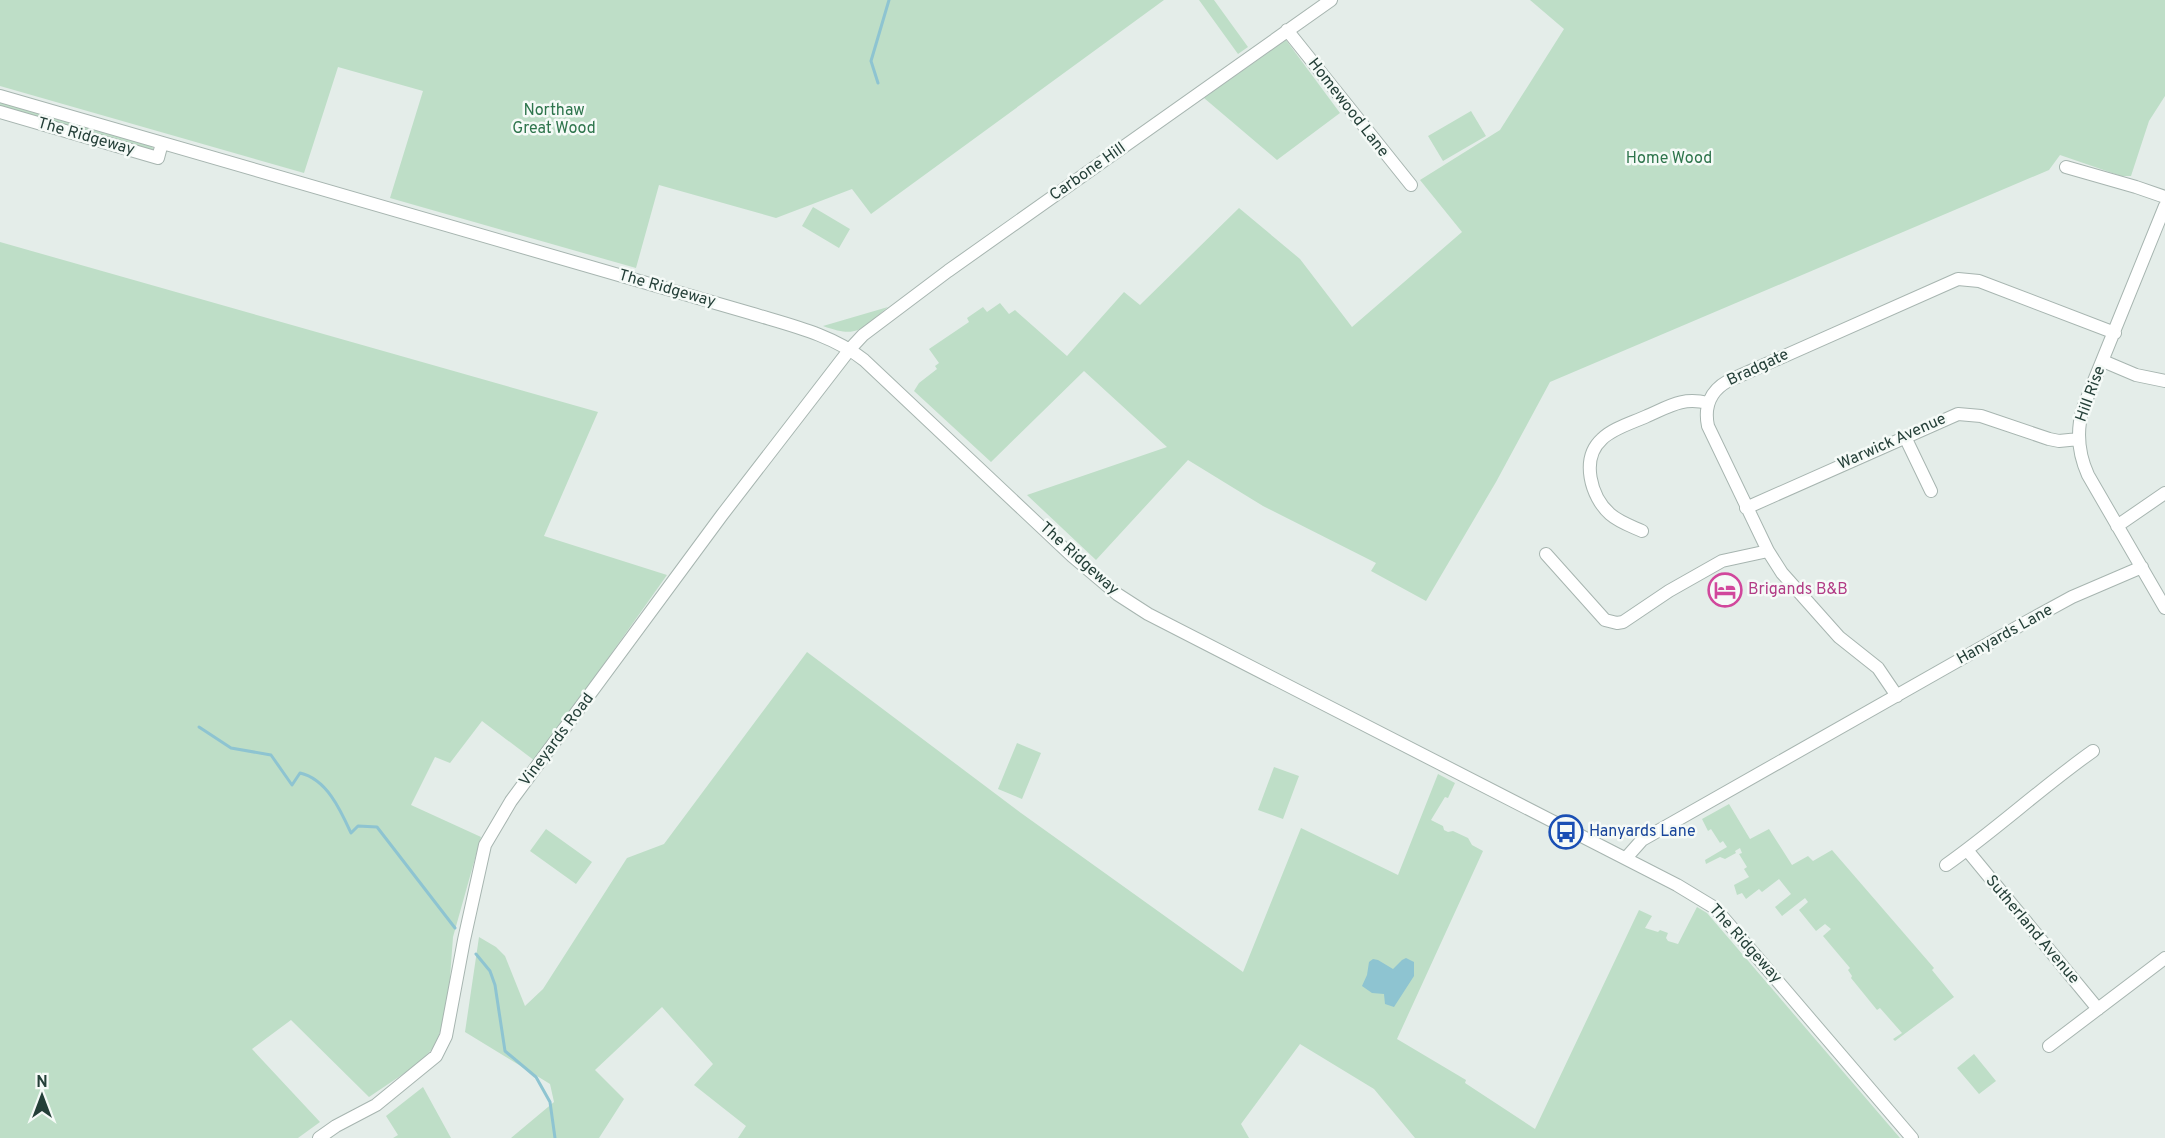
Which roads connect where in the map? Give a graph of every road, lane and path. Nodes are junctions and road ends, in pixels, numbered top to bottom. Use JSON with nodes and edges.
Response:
{"nodes":[{"id":1,"x":1331,"y":0,"type":"edge"},
{"id":2,"x":1287,"y":30,"type":"junction"},
{"id":3,"x":0,"y":96,"type":"edge"},
{"id":4,"x":0,"y":112,"type":"edge"},
{"id":5,"x":162,"y":143,"type":"junction"},
{"id":6,"x":2066,"y":167,"type":"dead end"},
{"id":7,"x":1411,"y":185,"type":"dead end"},
{"id":8,"x":2165,"y":197,"type":"edge"},
{"id":9,"x":2165,"y":206,"type":"edge"},
{"id":10,"x":2115,"y":333,"type":"junction"},
{"id":11,"x":850,"y":349,"type":"junction"},
{"id":12,"x":2103,"y":361,"type":"junction"},
{"id":13,"x":2165,"y":381,"type":"edge"},
{"id":14,"x":1708,"y":403,"type":"junction"},
{"id":15,"x":1905,"y":437,"type":"junction"},
{"id":16,"x":2079,"y":439,"type":"junction"},
{"id":17,"x":1931,"y":491,"type":"dead end"},
{"id":18,"x":2165,"y":493,"type":"edge"},
{"id":19,"x":1746,"y":508,"type":"junction"},
{"id":20,"x":2117,"y":526,"type":"junction"},
{"id":21,"x":1642,"y":531,"type":"dead end"},
{"id":22,"x":1768,"y":551,"type":"junction"},
{"id":23,"x":1546,"y":554,"type":"dead end"},
{"id":24,"x":2142,"y":567,"type":"junction"},
{"id":25,"x":2165,"y":608,"type":"edge"},
{"id":26,"x":1897,"y":696,"type":"junction"},
{"id":27,"x":2092,"y":751,"type":"dead end"},
{"id":28,"x":1967,"y":850,"type":"junction"},
{"id":29,"x":1626,"y":858,"type":"junction"},
{"id":30,"x":1946,"y":865,"type":"dead end"},
{"id":31,"x":2165,"y":958,"type":"edge"},
{"id":32,"x":2098,"y":1009,"type":"junction"},
{"id":33,"x":2049,"y":1046,"type":"dead end"},
{"id":34,"x":319,"y":1138,"type":"edge"},
{"id":35,"x":1912,"y":1138,"type":"edge"}],
"edges":[{"from":1,"to":2,"type":"street","name":"Carbone Hill"},
{"from":2,"to":7,"type":"street","name":"Homewood Lane"},
{"from":2,"to":11,"type":"street","name":"Carbone Hill"},
{"from":3,"to":5,"type":"street","name":"The Ridgeway"},
{"from":4,"to":5,"type":"street","name":"The Ridgeway"},
{"from":5,"to":11,"type":"street","name":"The Ridgeway"},
{"from":6,"to":8,"type":"street"},
{"from":9,"to":10,"type":"street","name":"Hill Rise"},
{"from":10,"to":12,"type":"street","name":"Hill Rise"},
{"from":10,"to":14,"type":"street","name":"Bradgate"},
{"from":11,"to":29,"type":"street","name":"The Ridgeway"},
{"from":11,"to":34,"type":"street","name":"Vineyards Road"},
{"from":12,"to":13,"type":"street"},
{"from":12,"to":16,"type":"street","name":"Hill Rise"},
{"from":14,"to":19,"type":"street"},
{"from":14,"to":21,"type":"street"},
{"from":15,"to":16,"type":"street","name":"Warwick Avenue"},
{"from":15,"to":17,"type":"street"},
{"from":15,"to":19,"type":"street","name":"Warwick Avenue"},
{"from":16,"to":20,"type":"street","name":"Hill Rise"},
{"from":18,"to":20,"type":"street"},
{"from":19,"to":22,"type":"street"},
{"from":20,"to":24,"type":"street","name":"Hill Rise"},
{"from":22,"to":23,"type":"street"},
{"from":22,"to":26,"type":"street"},
{"from":24,"to":25,"type":"street","name":"Hill Rise"},
{"from":24,"to":26,"type":"street","name":"Hanyards Lane"},
{"from":26,"to":29,"type":"street","name":"Hanyards Lane"},
{"from":27,"to":28,"type":"street"},
{"from":28,"to":30,"type":"street"},
{"from":28,"to":32,"type":"street","name":"Sutherland Avenue"},
{"from":29,"to":35,"type":"street","name":"The Ridgeway"},
{"from":31,"to":32,"type":"street"},
{"from":32,"to":33,"type":"street"}]}
